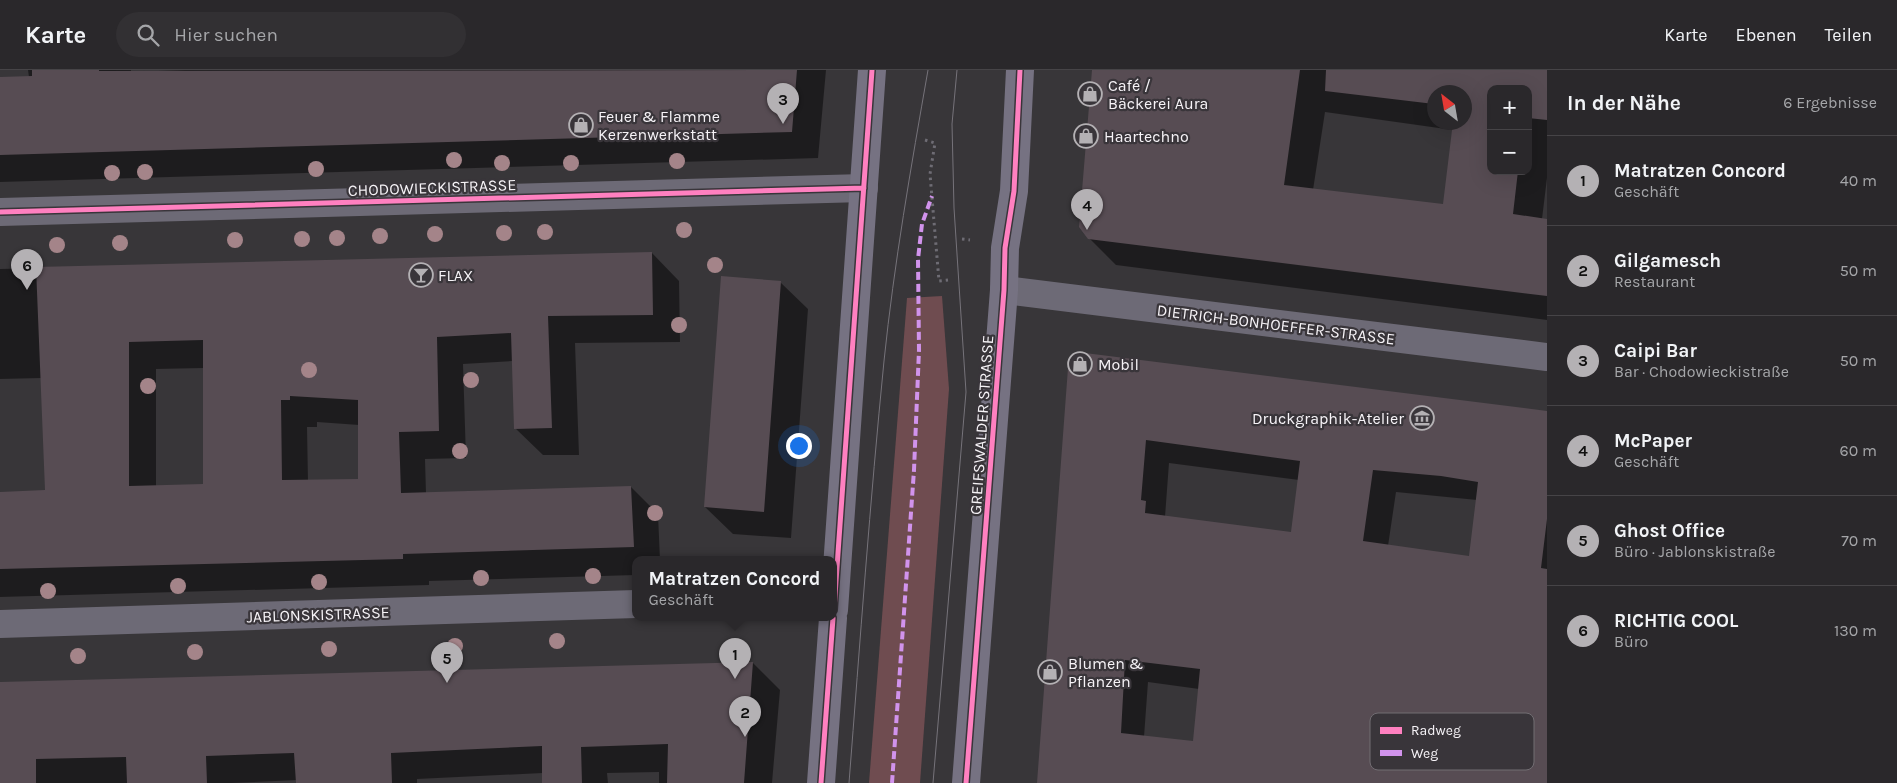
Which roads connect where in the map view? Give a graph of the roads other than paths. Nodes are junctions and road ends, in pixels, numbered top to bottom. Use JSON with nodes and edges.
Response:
{"nodes":[{"id":1,"x":872,"y":70,"type":"edge"},
{"id":2,"x":1020,"y":70,"type":"edge"},
{"id":3,"x":864,"y":188,"type":"junction"},
{"id":4,"x":0,"y":212,"type":"edge"},
{"id":5,"x":1004,"y":290,"type":"junction"},
{"id":6,"x":1547,"y":357,"type":"edge"},
{"id":7,"x":837,"y":560,"type":"edge"},
{"id":8,"x":632,"y":604,"type":"edge"},
{"id":9,"x":833,"y":621,"type":"edge"},
{"id":10,"x":0,"y":624,"type":"edge"},
{"id":11,"x":821,"y":783,"type":"edge"},
{"id":12,"x":966,"y":783,"type":"edge"}],
"edges":[{"from":1,"to":3,"type":"main road"},
{"from":2,"to":5,"type":"main road","name":"GREIFSWALDER STRASSE"},
{"from":3,"to":4,"type":"street","name":"CHODOWIECKISTRASSE"},
{"from":3,"to":7,"type":"main road"},
{"from":5,"to":6,"type":"street","name":"DIETRICH-BONHOEFFER-STRASSE"},
{"from":5,"to":12,"type":"main road","name":"GREIFSWALDER STRASSE"},
{"from":8,"to":10,"type":"street","name":"JABLONSKISTRASSE"},
{"from":9,"to":11,"type":"main road"}]}
